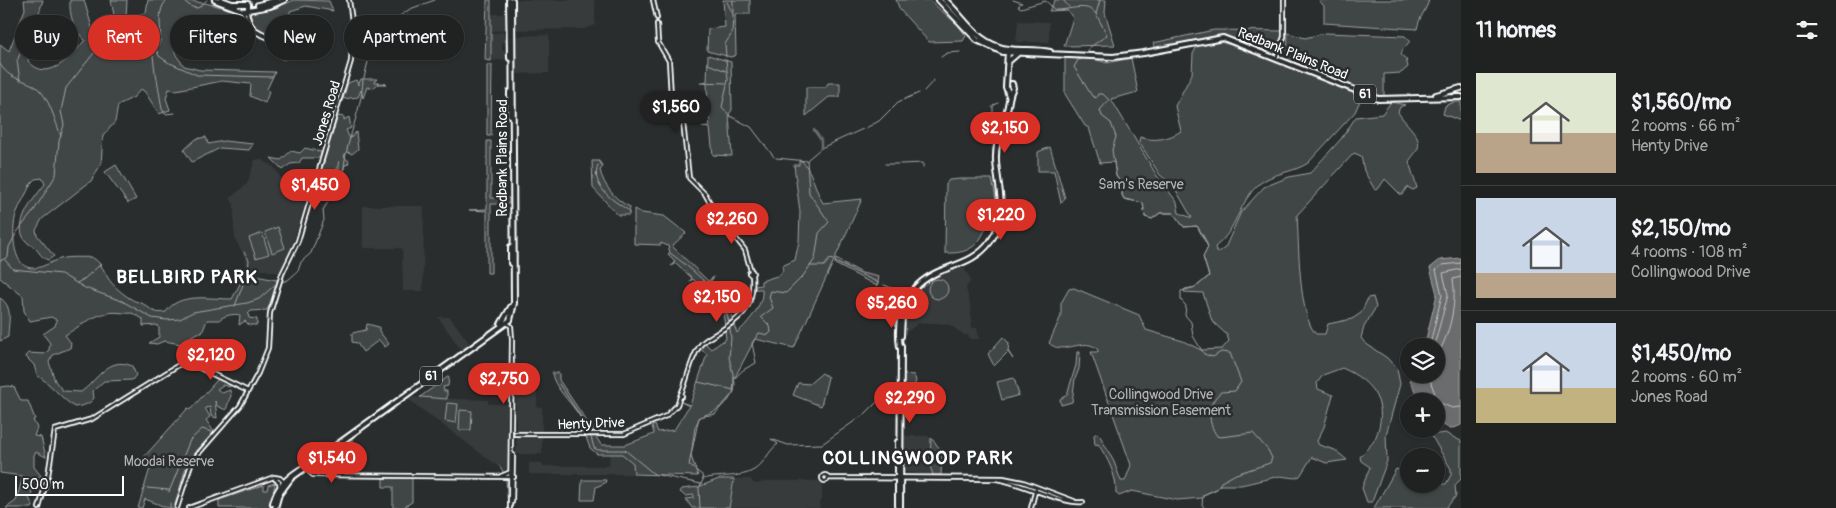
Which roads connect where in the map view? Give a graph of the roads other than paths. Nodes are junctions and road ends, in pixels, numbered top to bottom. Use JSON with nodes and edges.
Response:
{"nodes":[{"id":1,"x":215,"y":0,"type":"edge"},
{"id":2,"x":221,"y":0,"type":"edge"},
{"id":3,"x":277,"y":0,"type":"edge"},
{"id":4,"x":284,"y":0,"type":"edge"},
{"id":5,"x":350,"y":0,"type":"edge"},
{"id":6,"x":510,"y":0,"type":"edge"},
{"id":7,"x":652,"y":0,"type":"edge"},
{"id":8,"x":939,"y":0,"type":"edge"},
{"id":9,"x":945,"y":0,"type":"edge"},
{"id":10,"x":1284,"y":0,"type":"edge"},
{"id":11,"x":245,"y":6,"type":"edge"},
{"id":12,"x":512,"y":9,"type":"junction"},
{"id":13,"x":352,"y":15,"type":"edge"},
{"id":14,"x":352,"y":15,"type":"edge"},
{"id":15,"x":509,"y":20,"type":"junction"},
{"id":16,"x":265,"y":36,"type":"edge"},
{"id":17,"x":1280,"y":49,"type":"junction"},
{"id":18,"x":1008,"y":51,"type":"junction"},
{"id":19,"x":1018,"y":53,"type":"junction"},
{"id":20,"x":1057,"y":54,"type":"junction"},
{"id":21,"x":1276,"y":58,"type":"junction"},
{"id":22,"x":351,"y":60,"type":"edge"},
{"id":23,"x":1010,"y":60,"type":"junction"},
{"id":24,"x":1285,"y":62,"type":"junction"},
{"id":25,"x":512,"y":63,"type":"junction"},
{"id":26,"x":510,"y":72,"type":"junction"},
{"id":27,"x":1009,"y":85,"type":"junction"},
{"id":28,"x":1461,"y":88,"type":"edge"},
{"id":29,"x":1431,"y":96,"type":"junction"},
{"id":30,"x":1461,"y":97,"type":"edge"},
{"id":31,"x":509,"y":316,"type":"junction"},
{"id":32,"x":506,"y":322,"type":"junction"},
{"id":33,"x":512,"y":339,"type":"junction"},
{"id":34,"x":248,"y":391,"type":"junction"},
{"id":35,"x":514,"y":435,"type":"junction"},
{"id":36,"x":307,"y":467,"type":"junction"},
{"id":37,"x":512,"y":475,"type":"junction"},
{"id":38,"x":469,"y":476,"type":"junction"},
{"id":39,"x":899,"y":477,"type":"junction"},
{"id":40,"x":828,"y":478,"type":"dead end"},
{"id":41,"x":275,"y":479,"type":"junction"},
{"id":42,"x":261,"y":482,"type":"junction"},
{"id":43,"x":284,"y":482,"type":"junction"},
{"id":44,"x":280,"y":487,"type":"junction"},
{"id":45,"x":1036,"y":488,"type":"junction"},
{"id":46,"x":1083,"y":502,"type":"dead end"},
{"id":47,"x":39,"y":508,"type":"edge"},
{"id":48,"x":177,"y":508,"type":"edge"},
{"id":49,"x":189,"y":508,"type":"edge"},
{"id":50,"x":274,"y":508,"type":"edge"},
{"id":51,"x":511,"y":508,"type":"edge"},
{"id":52,"x":899,"y":508,"type":"edge"},
{"id":53,"x":1031,"y":508,"type":"edge"}],
"edges":[{"from":1,"to":11,"type":"main road"},
{"from":2,"to":11,"type":"main road"},
{"from":3,"to":11,"type":"main road"},
{"from":4,"to":11,"type":"main road"},
{"from":5,"to":13,"type":"street","name":"Jones Road"},
{"from":5,"to":14,"type":"street","name":"Jones Road"},
{"from":6,"to":12,"type":"main road","name":"Redbank Plains Road","number":"61"},
{"from":6,"to":15,"type":"main road","name":"Redbank Plains Road","number":"61"},
{"from":7,"to":35,"type":"street","name":"Henty Drive"},
{"from":8,"to":18,"type":"main road","name":"Redbank Plains Road","number":"61"},
{"from":9,"to":18,"type":"main road","name":"Redbank Plains Road","number":"61"},
{"from":10,"to":17,"type":"street"},
{"from":11,"to":16,"type":"street"},
{"from":12,"to":15,"type":"main road"},
{"from":12,"to":25,"type":"main road","name":"Redbank Plains Road","number":"61"},
{"from":15,"to":26,"type":"main road","name":"Redbank Plains Road","number":"61"},
{"from":17,"to":21,"type":"street"},
{"from":17,"to":24,"type":"street"},
{"from":18,"to":19,"type":"main road","name":"Redbank Plains Road","number":"61"},
{"from":18,"to":20,"type":"main road","name":"Redbank Plains Road","number":"61"},
{"from":18,"to":23,"type":"main road"},
{"from":18,"to":27,"type":"main road"},
{"from":19,"to":20,"type":"main road","name":"Redbank Plains Road","number":"61"},
{"from":19,"to":23,"type":"main road"},
{"from":20,"to":21,"type":"main road","name":"Redbank Plains Road","number":"61"},
{"from":21,"to":24,"type":"main road","name":"Redbank Plains Road","number":"61"},
{"from":22,"to":34,"type":"street","name":"Jones Road"},
{"from":23,"to":27,"type":"main road"},
{"from":24,"to":29,"type":"main road","name":"Redbank Plains Road","number":"61"},
{"from":25,"to":26,"type":"main road"},
{"from":25,"to":31,"type":"main road","name":"Redbank Plains Road","number":"61"},
{"from":26,"to":31,"type":"main road","name":"Redbank Plains Road","number":"61"},
{"from":27,"to":39,"type":"main road"},
{"from":28,"to":29,"type":"main road","name":"Redbank Plains Road","number":"61"},
{"from":29,"to":30,"type":"main road","name":"Redbank Plains Road","number":"61"},
{"from":31,"to":32,"type":"main road","number":"61"},
{"from":31,"to":33,"type":"street"},
{"from":32,"to":33,"type":"street"},
{"from":32,"to":36,"type":"main road","number":"61"},
{"from":33,"to":35,"type":"street"},
{"from":34,"to":47,"type":"street"},
{"from":34,"to":48,"type":"street","name":"Jones Road"},
{"from":35,"to":37,"type":"street"},
{"from":36,"to":38,"type":"street"},
{"from":36,"to":43,"type":"main road","number":"61"},
{"from":37,"to":38,"type":"street"},
{"from":37,"to":38,"type":"street"},
{"from":37,"to":51,"type":"street"},
{"from":39,"to":40,"type":"street"},
{"from":39,"to":45,"type":"street"},
{"from":39,"to":52,"type":"main road"},
{"from":41,"to":42,"type":"street"},
{"from":41,"to":43,"type":"street"},
{"from":41,"to":44,"type":"street"},
{"from":42,"to":43,"type":"street"},
{"from":42,"to":49,"type":"street"},
{"from":43,"to":44,"type":"main road","number":"61"},
{"from":43,"to":50,"type":"main road","number":"61"},
{"from":44,"to":50,"type":"main road","number":"61"},
{"from":45,"to":46,"type":"street"},
{"from":45,"to":53,"type":"street"}]}
